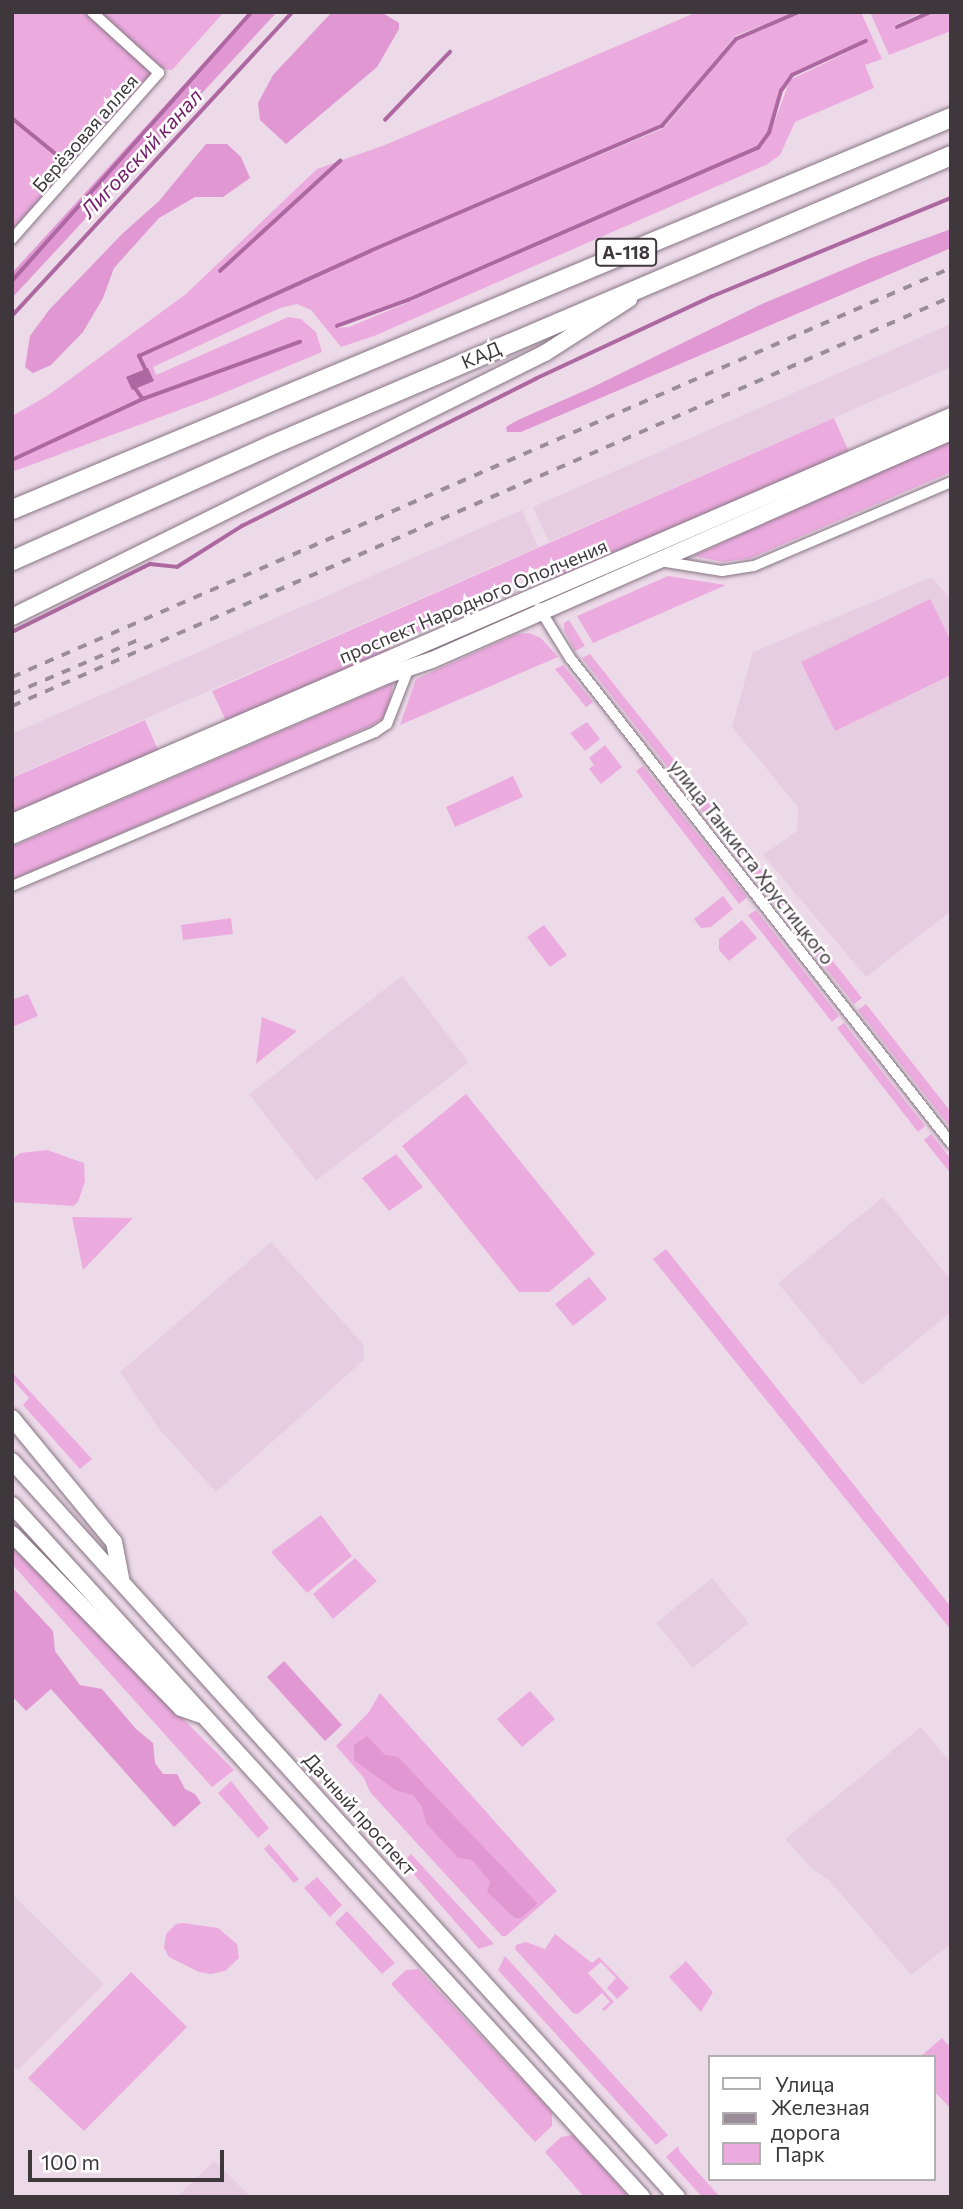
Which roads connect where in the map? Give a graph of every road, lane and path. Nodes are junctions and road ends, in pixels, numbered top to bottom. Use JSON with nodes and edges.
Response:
{"nodes":[{"id":1,"x":92,"y":12,"type":"edge"},
{"id":2,"x":951,"y":117,"type":"edge"},
{"id":3,"x":951,"y":155,"type":"edge"},
{"id":4,"x":12,"y":239,"type":"edge"},
{"id":5,"x":660,"y":279,"type":"junction"},
{"id":6,"x":951,"y":416,"type":"edge"},
{"id":7,"x":951,"y":432,"type":"edge"},
{"id":8,"x":951,"y":482,"type":"edge"},
{"id":9,"x":69,"y":486,"type":"junction"},
{"id":10,"x":12,"y":500,"type":"edge"},
{"id":11,"x":12,"y":509,"type":"edge"},
{"id":12,"x":12,"y":560,"type":"edge"},
{"id":13,"x":659,"y":561,"type":"junction"},
{"id":14,"x":534,"y":598,"type":"junction"},
{"id":15,"x":541,"y":613,"type":"junction"},
{"id":16,"x":12,"y":617,"type":"edge"},
{"id":17,"x":409,"y":668,"type":"junction"},
{"id":18,"x":12,"y":822,"type":"edge"},
{"id":19,"x":12,"y":836,"type":"edge"},
{"id":20,"x":12,"y":886,"type":"edge"},
{"id":21,"x":951,"y":1143,"type":"edge"},
{"id":22,"x":12,"y":1418,"type":"edge"},
{"id":23,"x":12,"y":1461,"type":"edge"},
{"id":24,"x":12,"y":1504,"type":"edge"},
{"id":25,"x":12,"y":1534,"type":"edge"},
{"id":26,"x":122,"y":1582,"type":"junction"},
{"id":27,"x":204,"y":1716,"type":"junction"},
{"id":28,"x":642,"y":2197,"type":"edge"},
{"id":29,"x":677,"y":2197,"type":"edge"}],
"edges":[{"from":1,"to":4,"type":"street","name":"Берёзовая аллея"},
{"from":2,"to":9,"type":"highway","name":"КАД","number":"А-118"},
{"from":3,"to":5,"type":"highway","name":"КАД","number":"А-118"},
{"from":5,"to":12,"type":"highway","name":"КАД","number":"А-118"},
{"from":5,"to":16,"type":"main road"},
{"from":6,"to":14,"type":"main road","name":"проспект Народного Ополчения"},
{"from":7,"to":13,"type":"main road","name":"проспект Народного Ополчения"},
{"from":8,"to":13,"type":"street"},
{"from":9,"to":10,"type":"highway"},
{"from":9,"to":11,"type":"highway","name":"КАД","number":"А-118"},
{"from":13,"to":15,"type":"main road","name":"проспект Народного Ополчения"},
{"from":14,"to":15,"type":"street","name":"улица Танкиста Хрустицкого"},
{"from":14,"to":18,"type":"main road","name":"проспект Народного Ополчения"},
{"from":15,"to":17,"type":"main road","name":"проспект Народного Ополчения"},
{"from":15,"to":21,"type":"street","name":"улица Танкиста Хрустицкого"},
{"from":17,"to":19,"type":"main road","name":"проспект Народного Ополчения"},
{"from":17,"to":20,"type":"street"},
{"from":22,"to":26,"type":"main road"},
{"from":23,"to":26,"type":"main road","name":"Дачный проспект"},
{"from":24,"to":27,"type":"main road"},
{"from":25,"to":27,"type":"main road"},
{"from":26,"to":29,"type":"main road","name":"Дачный проспект"},
{"from":27,"to":28,"type":"main road"}]}
